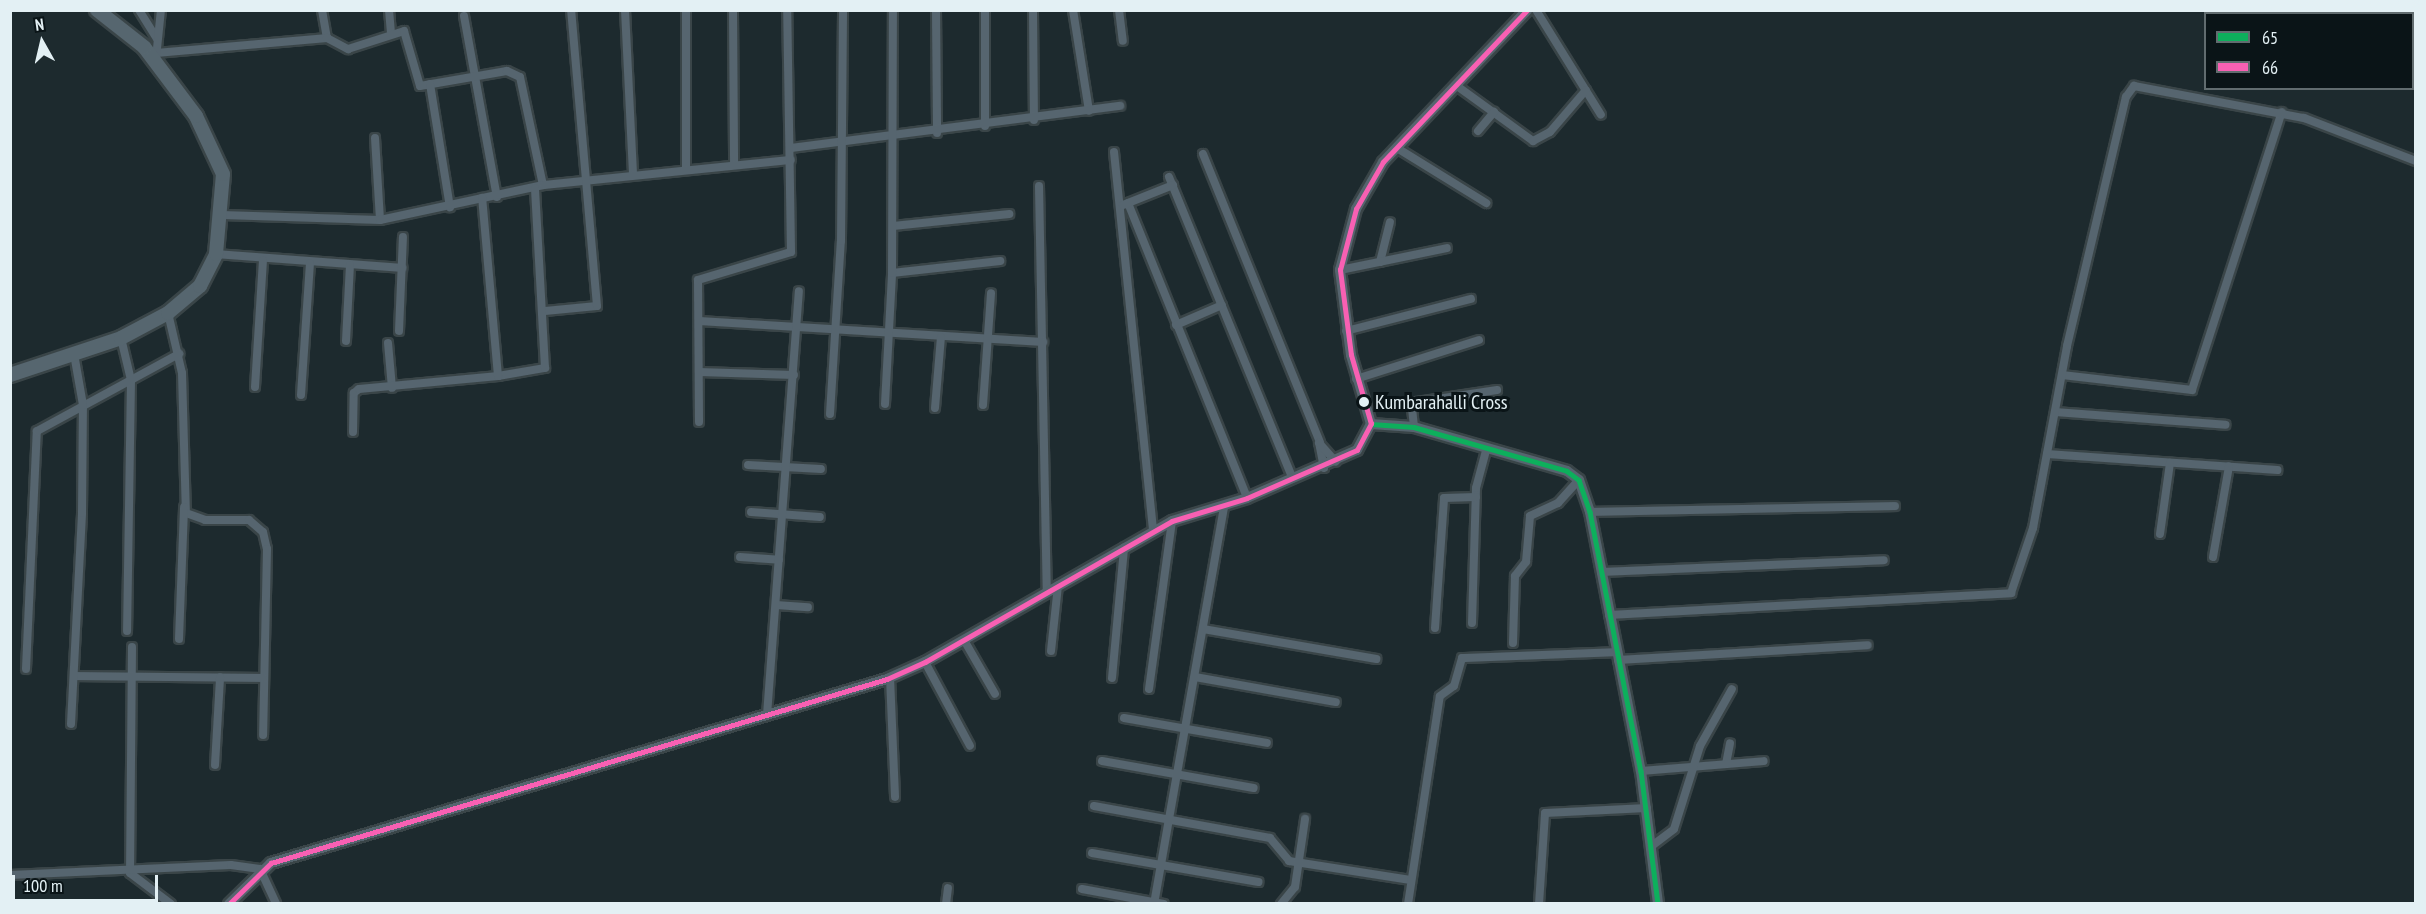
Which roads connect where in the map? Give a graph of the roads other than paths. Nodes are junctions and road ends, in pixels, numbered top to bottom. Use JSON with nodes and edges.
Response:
{"nodes":[{"id":1,"x":97,"y":10,"type":"edge"},
{"id":2,"x":140,"y":10,"type":"edge"},
{"id":3,"x":161,"y":10,"type":"edge"},
{"id":4,"x":322,"y":10,"type":"edge"},
{"id":5,"x":389,"y":10,"type":"edge"},
{"id":6,"x":571,"y":10,"type":"edge"},
{"id":7,"x":625,"y":10,"type":"edge"},
{"id":8,"x":686,"y":10,"type":"edge"},
{"id":9,"x":733,"y":10,"type":"edge"},
{"id":10,"x":788,"y":10,"type":"edge"},
{"id":11,"x":843,"y":10,"type":"edge"},
{"id":12,"x":892,"y":10,"type":"edge"},
{"id":13,"x":936,"y":10,"type":"edge"},
{"id":14,"x":986,"y":10,"type":"edge"},
{"id":15,"x":1033,"y":10,"type":"edge"},
{"id":16,"x":1073,"y":10,"type":"edge"},
{"id":17,"x":1119,"y":10,"type":"edge"},
{"id":18,"x":1527,"y":10,"type":"edge"},
{"id":19,"x":1536,"y":10,"type":"edge"},
{"id":20,"x":464,"y":16,"type":"dead end"},
{"id":21,"x":391,"y":32,"type":"junction"},
{"id":22,"x":327,"y":38,"type":"junction"},
{"id":23,"x":158,"y":39,"type":"junction"},
{"id":24,"x":1123,"y":41,"type":"dead end"},
{"id":25,"x":156,"y":58,"type":"junction"},
{"id":26,"x":476,"y":74,"type":"junction"},
{"id":27,"x":430,"y":84,"type":"junction"},
{"id":28,"x":1457,"y":86,"type":"junction"},
{"id":29,"x":1586,"y":90,"type":"junction"},
{"id":30,"x":1120,"y":106,"type":"dead end"},
{"id":31,"x":1089,"y":111,"type":"junction"},
{"id":32,"x":1494,"y":112,"type":"junction"},
{"id":33,"x":2282,"y":112,"type":"junction"},
{"id":34,"x":1601,"y":115,"type":"dead end"},
{"id":35,"x":1034,"y":120,"type":"junction"},
{"id":36,"x":985,"y":126,"type":"junction"},
{"id":37,"x":1478,"y":131,"type":"dead end"},
{"id":38,"x":937,"y":133,"type":"junction"},
{"id":39,"x":891,"y":137,"type":"junction"},
{"id":40,"x":375,"y":138,"type":"dead end"},
{"id":41,"x":843,"y":142,"type":"junction"},
{"id":42,"x":791,"y":148,"type":"junction"},
{"id":43,"x":1397,"y":148,"type":"junction"},
{"id":44,"x":1114,"y":152,"type":"dead end"},
{"id":45,"x":1203,"y":154,"type":"dead end"},
{"id":46,"x":791,"y":160,"type":"junction"},
{"id":47,"x":2415,"y":161,"type":"edge"},
{"id":48,"x":734,"y":164,"type":"junction"},
{"id":49,"x":686,"y":167,"type":"junction"},
{"id":50,"x":633,"y":174,"type":"junction"},
{"id":51,"x":582,"y":181,"type":"junction"},
{"id":52,"x":539,"y":186,"type":"junction"},
{"id":53,"x":1039,"y":186,"type":"dead end"},
{"id":54,"x":496,"y":197,"type":"junction"},
{"id":55,"x":482,"y":198,"type":"junction"},
{"id":56,"x":1486,"y":203,"type":"dead end"},
{"id":57,"x":1124,"y":205,"type":"junction"},
{"id":58,"x":450,"y":207,"type":"junction"},
{"id":59,"x":1009,"y":214,"type":"dead end"},
{"id":60,"x":222,"y":215,"type":"junction"},
{"id":61,"x":380,"y":220,"type":"junction"},
{"id":62,"x":1390,"y":222,"type":"dead end"},
{"id":63,"x":893,"y":226,"type":"junction"},
{"id":64,"x":404,"y":237,"type":"dead end"},
{"id":65,"x":1447,"y":248,"type":"dead end"},
{"id":66,"x":216,"y":254,"type":"junction"},
{"id":67,"x":263,"y":260,"type":"junction"},
{"id":68,"x":1000,"y":261,"type":"dead end"},
{"id":69,"x":310,"y":262,"type":"junction"},
{"id":70,"x":1380,"y":262,"type":"junction"},
{"id":71,"x":350,"y":265,"type":"junction"},
{"id":72,"x":402,"y":268,"type":"junction"},
{"id":73,"x":1340,"y":270,"type":"junction"},
{"id":74,"x":892,"y":273,"type":"junction"},
{"id":75,"x":799,"y":291,"type":"dead end"},
{"id":76,"x":991,"y":293,"type":"dead end"},
{"id":77,"x":1471,"y":298,"type":"dead end"},
{"id":78,"x":1222,"y":305,"type":"junction"},
{"id":79,"x":545,"y":312,"type":"junction"},
{"id":80,"x":168,"y":313,"type":"junction"},
{"id":81,"x":699,"y":321,"type":"junction"},
{"id":82,"x":1176,"y":325,"type":"junction"},
{"id":83,"x":798,"y":326,"type":"junction"},
{"id":84,"x":838,"y":326,"type":"junction"},
{"id":85,"x":399,"y":331,"type":"dead end"},
{"id":86,"x":1346,"y":331,"type":"junction"},
{"id":87,"x":889,"y":332,"type":"junction"},
{"id":88,"x":941,"y":337,"type":"junction"},
{"id":89,"x":121,"y":338,"type":"junction"},
{"id":90,"x":1479,"y":340,"type":"dead end"},
{"id":91,"x":346,"y":341,"type":"dead end"},
{"id":92,"x":987,"y":341,"type":"junction"},
{"id":93,"x":1043,"y":342,"type":"junction"},
{"id":94,"x":388,"y":344,"type":"dead end"},
{"id":95,"x":74,"y":354,"type":"junction"},
{"id":96,"x":179,"y":354,"type":"junction"},
{"id":97,"x":699,"y":372,"type":"junction"},
{"id":98,"x":10,"y":375,"type":"edge"},
{"id":99,"x":794,"y":375,"type":"junction"},
{"id":100,"x":2062,"y":375,"type":"junction"},
{"id":101,"x":498,"y":376,"type":"junction"},
{"id":102,"x":1356,"y":378,"type":"junction"},
{"id":103,"x":131,"y":380,"type":"junction"},
{"id":104,"x":255,"y":387,"type":"dead end"},
{"id":105,"x":392,"y":388,"type":"junction"},
{"id":106,"x":1497,"y":390,"type":"dead end"},
{"id":107,"x":301,"y":394,"type":"dead end"},
{"id":108,"x":885,"y":404,"type":"dead end"},
{"id":109,"x":83,"y":405,"type":"junction"},
{"id":110,"x":983,"y":405,"type":"dead end"},
{"id":111,"x":935,"y":408,"type":"dead end"},
{"id":112,"x":2055,"y":412,"type":"junction"},
{"id":113,"x":830,"y":414,"type":"dead end"},
{"id":114,"x":699,"y":422,"type":"dead end"},
{"id":115,"x":1371,"y":424,"type":"junction"},
{"id":116,"x":2226,"y":425,"type":"dead end"},
{"id":117,"x":1414,"y":427,"type":"junction"},
{"id":118,"x":353,"y":432,"type":"dead end"},
{"id":119,"x":1320,"y":442,"type":"junction"},
{"id":120,"x":1486,"y":450,"type":"junction"},
{"id":121,"x":2047,"y":454,"type":"junction"},
{"id":122,"x":1336,"y":462,"type":"junction"},
{"id":123,"x":2170,"y":463,"type":"junction"},
{"id":124,"x":748,"y":465,"type":"dead end"},
{"id":125,"x":2229,"y":466,"type":"junction"},
{"id":126,"x":787,"y":467,"type":"junction"},
{"id":127,"x":1324,"y":468,"type":"junction"},
{"id":128,"x":821,"y":469,"type":"dead end"},
{"id":129,"x":2277,"y":470,"type":"dead end"},
{"id":130,"x":1293,"y":479,"type":"junction"},
{"id":131,"x":1579,"y":480,"type":"junction"},
{"id":132,"x":1476,"y":497,"type":"junction"},
{"id":133,"x":1247,"y":498,"type":"junction"},
{"id":134,"x":184,"y":506,"type":"junction"},
{"id":135,"x":1224,"y":506,"type":"junction"},
{"id":136,"x":1895,"y":506,"type":"dead end"},
{"id":137,"x":751,"y":512,"type":"dead end"},
{"id":138,"x":1590,"y":512,"type":"junction"},
{"id":139,"x":783,"y":515,"type":"junction"},
{"id":140,"x":819,"y":517,"type":"dead end"},
{"id":141,"x":1172,"y":521,"type":"junction"},
{"id":142,"x":1153,"y":532,"type":"junction"},
{"id":143,"x":2160,"y":534,"type":"dead end"},
{"id":144,"x":1124,"y":548,"type":"junction"},
{"id":145,"x":740,"y":557,"type":"dead end"},
{"id":146,"x":2213,"y":557,"type":"dead end"},
{"id":147,"x":779,"y":560,"type":"junction"},
{"id":148,"x":1884,"y":560,"type":"dead end"},
{"id":149,"x":1601,"y":572,"type":"junction"},
{"id":150,"x":1058,"y":585,"type":"junction"},
{"id":151,"x":1047,"y":592,"type":"junction"},
{"id":152,"x":776,"y":605,"type":"junction"},
{"id":153,"x":808,"y":607,"type":"dead end"},
{"id":154,"x":1609,"y":615,"type":"junction"},
{"id":155,"x":1472,"y":623,"type":"dead end"},
{"id":156,"x":1435,"y":628,"type":"dead end"},
{"id":157,"x":1203,"y":629,"type":"junction"},
{"id":158,"x":127,"y":631,"type":"dead end"},
{"id":159,"x":179,"y":639,"type":"dead end"},
{"id":160,"x":964,"y":640,"type":"junction"},
{"id":161,"x":1513,"y":643,"type":"dead end"},
{"id":162,"x":1868,"y":645,"type":"dead end"},
{"id":163,"x":132,"y":647,"type":"dead end"},
{"id":164,"x":1051,"y":651,"type":"dead end"},
{"id":165,"x":1617,"y":656,"type":"junction"},
{"id":166,"x":1376,"y":659,"type":"dead end"},
{"id":167,"x":925,"y":662,"type":"junction"},
{"id":168,"x":26,"y":669,"type":"dead end"},
{"id":169,"x":74,"y":676,"type":"junction"},
{"id":170,"x":131,"y":677,"type":"junction"},
{"id":171,"x":220,"y":677,"type":"junction"},
{"id":172,"x":890,"y":677,"type":"junction"},
{"id":173,"x":1195,"y":677,"type":"junction"},
{"id":174,"x":263,"y":678,"type":"junction"},
{"id":175,"x":1112,"y":678,"type":"dead end"},
{"id":176,"x":1149,"y":689,"type":"dead end"},
{"id":177,"x":1732,"y":689,"type":"dead end"},
{"id":178,"x":995,"y":694,"type":"dead end"},
{"id":179,"x":1336,"y":702,"type":"dead end"},
{"id":180,"x":767,"y":715,"type":"junction"},
{"id":181,"x":1124,"y":718,"type":"dead end"},
{"id":182,"x":71,"y":724,"type":"dead end"},
{"id":183,"x":1186,"y":729,"type":"junction"},
{"id":184,"x":263,"y":735,"type":"dead end"},
{"id":185,"x":1267,"y":743,"type":"dead end"},
{"id":186,"x":1730,"y":743,"type":"dead end"},
{"id":187,"x":970,"y":746,"type":"dead end"},
{"id":188,"x":1102,"y":761,"type":"dead end"},
{"id":189,"x":1764,"y":761,"type":"dead end"},
{"id":190,"x":1726,"y":764,"type":"junction"},
{"id":191,"x":215,"y":765,"type":"dead end"},
{"id":192,"x":1696,"y":766,"type":"junction"},
{"id":193,"x":1641,"y":771,"type":"junction"},
{"id":194,"x":1178,"y":774,"type":"junction"},
{"id":195,"x":1254,"y":788,"type":"dead end"},
{"id":196,"x":895,"y":797,"type":"dead end"},
{"id":197,"x":1094,"y":806,"type":"dead end"},
{"id":198,"x":1647,"y":808,"type":"junction"},
{"id":199,"x":1170,"y":818,"type":"junction"},
{"id":200,"x":1305,"y":819,"type":"dead end"},
{"id":201,"x":1653,"y":845,"type":"junction"},
{"id":202,"x":1092,"y":853,"type":"dead end"},
{"id":203,"x":1299,"y":862,"type":"junction"},
{"id":204,"x":1162,"y":865,"type":"junction"},
{"id":205,"x":260,"y":869,"type":"junction"},
{"id":206,"x":130,"y":873,"type":"junction"},
{"id":207,"x":10,"y":875,"type":"edge"},
{"id":208,"x":1412,"y":880,"type":"junction"},
{"id":209,"x":1258,"y":882,"type":"dead end"},
{"id":210,"x":948,"y":888,"type":"dead end"},
{"id":211,"x":1082,"y":889,"type":"dead end"},
{"id":212,"x":1154,"y":902,"type":"edge"},
{"id":213,"x":171,"y":903,"type":"edge"},
{"id":214,"x":229,"y":903,"type":"edge"},
{"id":215,"x":276,"y":903,"type":"edge"},
{"id":216,"x":946,"y":903,"type":"edge"},
{"id":217,"x":1164,"y":903,"type":"edge"},
{"id":218,"x":1281,"y":903,"type":"edge"},
{"id":219,"x":1408,"y":903,"type":"edge"},
{"id":220,"x":1539,"y":903,"type":"edge"},
{"id":221,"x":1658,"y":903,"type":"edge"}],
"edges":[{"from":1,"to":25,"type":"main road"},
{"from":2,"to":23,"type":"street"},
{"from":3,"to":23,"type":"street"},
{"from":4,"to":22,"type":"street"},
{"from":5,"to":21,"type":"street"},
{"from":6,"to":51,"type":"street"},
{"from":7,"to":50,"type":"street"},
{"from":8,"to":49,"type":"street"},
{"from":9,"to":48,"type":"street"},
{"from":10,"to":42,"type":"street"},
{"from":11,"to":41,"type":"street"},
{"from":12,"to":39,"type":"street"},
{"from":13,"to":38,"type":"street"},
{"from":14,"to":36,"type":"street"},
{"from":15,"to":35,"type":"street"},
{"from":16,"to":31,"type":"street"},
{"from":17,"to":24,"type":"street"},
{"from":18,"to":28,"type":"street"},
{"from":19,"to":29,"type":"street"},
{"from":20,"to":26,"type":"street"},
{"from":21,"to":22,"type":"street"},
{"from":21,"to":27,"type":"street"},
{"from":22,"to":25,"type":"street"},
{"from":23,"to":25,"type":"street"},
{"from":25,"to":60,"type":"main road"},
{"from":26,"to":27,"type":"street"},
{"from":26,"to":52,"type":"street"},
{"from":26,"to":54,"type":"street"},
{"from":27,"to":58,"type":"street"},
{"from":28,"to":32,"type":"street"},
{"from":28,"to":43,"type":"street"},
{"from":29,"to":32,"type":"street"},
{"from":29,"to":34,"type":"street"},
{"from":30,"to":31,"type":"street"},
{"from":31,"to":35,"type":"street"},
{"from":32,"to":37,"type":"street"},
{"from":33,"to":47,"type":"street"},
{"from":33,"to":100,"type":"street"},
{"from":33,"to":100,"type":"street"},
{"from":35,"to":36,"type":"street"},
{"from":36,"to":38,"type":"street"},
{"from":38,"to":39,"type":"street"},
{"from":39,"to":41,"type":"street"},
{"from":39,"to":63,"type":"street"},
{"from":40,"to":61,"type":"street"},
{"from":41,"to":42,"type":"street"},
{"from":41,"to":84,"type":"street"},
{"from":42,"to":46,"type":"street"},
{"from":43,"to":56,"type":"street"},
{"from":43,"to":73,"type":"street"},
{"from":44,"to":57,"type":"street"},
{"from":45,"to":119,"type":"street"},
{"from":46,"to":48,"type":"street"},
{"from":46,"to":81,"type":"street"},
{"from":48,"to":49,"type":"street"},
{"from":49,"to":50,"type":"street"},
{"from":50,"to":51,"type":"street"},
{"from":51,"to":52,"type":"street"},
{"from":51,"to":79,"type":"street"},
{"from":52,"to":54,"type":"street"},
{"from":52,"to":79,"type":"street"},
{"from":53,"to":93,"type":"street"},
{"from":54,"to":55,"type":"street"},
{"from":55,"to":58,"type":"street"},
{"from":55,"to":101,"type":"street"},
{"from":57,"to":78,"type":"street"},
{"from":57,"to":82,"type":"street"},
{"from":57,"to":142,"type":"street"},
{"from":58,"to":61,"type":"street"},
{"from":59,"to":63,"type":"street"},
{"from":60,"to":61,"type":"street"},
{"from":60,"to":66,"type":"main road"},
{"from":62,"to":70,"type":"street"},
{"from":63,"to":74,"type":"street"},
{"from":64,"to":72,"type":"street"},
{"from":65,"to":70,"type":"street"},
{"from":66,"to":67,"type":"street"},
{"from":66,"to":80,"type":"main road"},
{"from":67,"to":69,"type":"street"},
{"from":67,"to":104,"type":"street"},
{"from":68,"to":74,"type":"street"},
{"from":69,"to":71,"type":"street"},
{"from":69,"to":107,"type":"street"},
{"from":70,"to":73,"type":"street"},
{"from":71,"to":72,"type":"street"},
{"from":71,"to":91,"type":"street"},
{"from":72,"to":85,"type":"street"},
{"from":73,"to":86,"type":"street"},
{"from":74,"to":87,"type":"street"},
{"from":75,"to":83,"type":"street"},
{"from":76,"to":92,"type":"street"},
{"from":77,"to":86,"type":"street"},
{"from":78,"to":82,"type":"street"},
{"from":78,"to":130,"type":"street"},
{"from":79,"to":101,"type":"street"},
{"from":80,"to":89,"type":"main road"},
{"from":80,"to":96,"type":"street"},
{"from":81,"to":83,"type":"street"},
{"from":81,"to":97,"type":"street"},
{"from":82,"to":133,"type":"street"},
{"from":83,"to":84,"type":"street"},
{"from":83,"to":99,"type":"street"},
{"from":84,"to":87,"type":"street"},
{"from":84,"to":113,"type":"street"},
{"from":86,"to":102,"type":"street"},
{"from":87,"to":88,"type":"street"},
{"from":87,"to":108,"type":"street"},
{"from":88,"to":92,"type":"street"},
{"from":88,"to":111,"type":"street"},
{"from":89,"to":95,"type":"main road"},
{"from":89,"to":103,"type":"street"},
{"from":90,"to":102,"type":"street"},
{"from":92,"to":93,"type":"street"},
{"from":92,"to":110,"type":"street"},
{"from":93,"to":151,"type":"street"},
{"from":94,"to":105,"type":"street"},
{"from":95,"to":98,"type":"main road"},
{"from":95,"to":109,"type":"street"},
{"from":96,"to":103,"type":"street"},
{"from":96,"to":134,"type":"street"},
{"from":97,"to":99,"type":"street"},
{"from":97,"to":114,"type":"street"},
{"from":99,"to":126,"type":"street"},
{"from":100,"to":112,"type":"street"},
{"from":101,"to":105,"type":"street"},
{"from":102,"to":115,"type":"street"},
{"from":103,"to":109,"type":"street"},
{"from":103,"to":158,"type":"street"},
{"from":105,"to":118,"type":"street"},
{"from":106,"to":117,"type":"street"},
{"from":109,"to":168,"type":"street"},
{"from":109,"to":169,"type":"street"},
{"from":112,"to":116,"type":"street"},
{"from":112,"to":121,"type":"street"},
{"from":115,"to":117,"type":"street"},
{"from":115,"to":122,"type":"street"},
{"from":117,"to":120,"type":"street"},
{"from":119,"to":122,"type":"street"},
{"from":119,"to":127,"type":"street"},
{"from":120,"to":131,"type":"street"},
{"from":120,"to":132,"type":"street"},
{"from":121,"to":123,"type":"street"},
{"from":121,"to":154,"type":"street"},
{"from":122,"to":127,"type":"street"},
{"from":123,"to":125,"type":"street"},
{"from":123,"to":143,"type":"street"},
{"from":124,"to":126,"type":"street"},
{"from":125,"to":129,"type":"street"},
{"from":125,"to":146,"type":"street"},
{"from":126,"to":128,"type":"street"},
{"from":126,"to":139,"type":"street"},
{"from":127,"to":130,"type":"street"},
{"from":130,"to":133,"type":"street"},
{"from":131,"to":138,"type":"street"},
{"from":131,"to":161,"type":"street"},
{"from":132,"to":155,"type":"street"},
{"from":132,"to":156,"type":"street"},
{"from":133,"to":135,"type":"street"},
{"from":134,"to":159,"type":"street"},
{"from":134,"to":174,"type":"street"},
{"from":135,"to":141,"type":"street"},
{"from":135,"to":157,"type":"street"},
{"from":136,"to":138,"type":"street"},
{"from":137,"to":139,"type":"street"},
{"from":138,"to":149,"type":"street"},
{"from":139,"to":140,"type":"street"},
{"from":139,"to":147,"type":"street"},
{"from":141,"to":142,"type":"street"},
{"from":141,"to":176,"type":"street"},
{"from":142,"to":144,"type":"street"},
{"from":144,"to":150,"type":"street"},
{"from":144,"to":175,"type":"street"},
{"from":145,"to":147,"type":"street"},
{"from":147,"to":152,"type":"street"},
{"from":148,"to":149,"type":"street"},
{"from":149,"to":154,"type":"street"},
{"from":150,"to":151,"type":"street"},
{"from":150,"to":164,"type":"street"},
{"from":151,"to":160,"type":"street"},
{"from":152,"to":153,"type":"street"},
{"from":152,"to":180,"type":"street"},
{"from":154,"to":165,"type":"street"},
{"from":157,"to":166,"type":"street"},
{"from":157,"to":173,"type":"street"},
{"from":160,"to":167,"type":"street"},
{"from":160,"to":178,"type":"street"},
{"from":162,"to":165,"type":"street"},
{"from":163,"to":170,"type":"street"},
{"from":165,"to":193,"type":"street"},
{"from":165,"to":208,"type":"street"},
{"from":167,"to":172,"type":"street"},
{"from":167,"to":187,"type":"street"},
{"from":169,"to":170,"type":"street"},
{"from":169,"to":182,"type":"street"},
{"from":170,"to":171,"type":"street"},
{"from":170,"to":206,"type":"street"},
{"from":171,"to":174,"type":"street"},
{"from":171,"to":191,"type":"street"},
{"from":172,"to":180,"type":"street"},
{"from":172,"to":196,"type":"street"},
{"from":173,"to":179,"type":"street"},
{"from":173,"to":183,"type":"street"},
{"from":174,"to":184,"type":"street"},
{"from":177,"to":192,"type":"street"},
{"from":180,"to":205,"type":"street"},
{"from":181,"to":183,"type":"street"},
{"from":183,"to":185,"type":"street"},
{"from":183,"to":194,"type":"street"},
{"from":186,"to":190,"type":"street"},
{"from":188,"to":194,"type":"street"},
{"from":189,"to":190,"type":"street"},
{"from":190,"to":192,"type":"street"},
{"from":192,"to":193,"type":"street"},
{"from":192,"to":201,"type":"street"},
{"from":193,"to":198,"type":"street"},
{"from":194,"to":195,"type":"street"},
{"from":194,"to":199,"type":"street"},
{"from":197,"to":199,"type":"street"},
{"from":198,"to":201,"type":"street"},
{"from":198,"to":220,"type":"street"},
{"from":199,"to":203,"type":"street"},
{"from":199,"to":204,"type":"street"},
{"from":200,"to":203,"type":"street"},
{"from":201,"to":221,"type":"street"},
{"from":202,"to":204,"type":"street"},
{"from":203,"to":208,"type":"street"},
{"from":203,"to":218,"type":"street"},
{"from":204,"to":209,"type":"street"},
{"from":204,"to":212,"type":"street"},
{"from":205,"to":206,"type":"street"},
{"from":205,"to":214,"type":"street"},
{"from":205,"to":215,"type":"street"},
{"from":206,"to":207,"type":"street"},
{"from":206,"to":213,"type":"street"},
{"from":208,"to":219,"type":"street"},
{"from":210,"to":216,"type":"street"},
{"from":211,"to":212,"type":"street"},
{"from":212,"to":217,"type":"street"}]}
